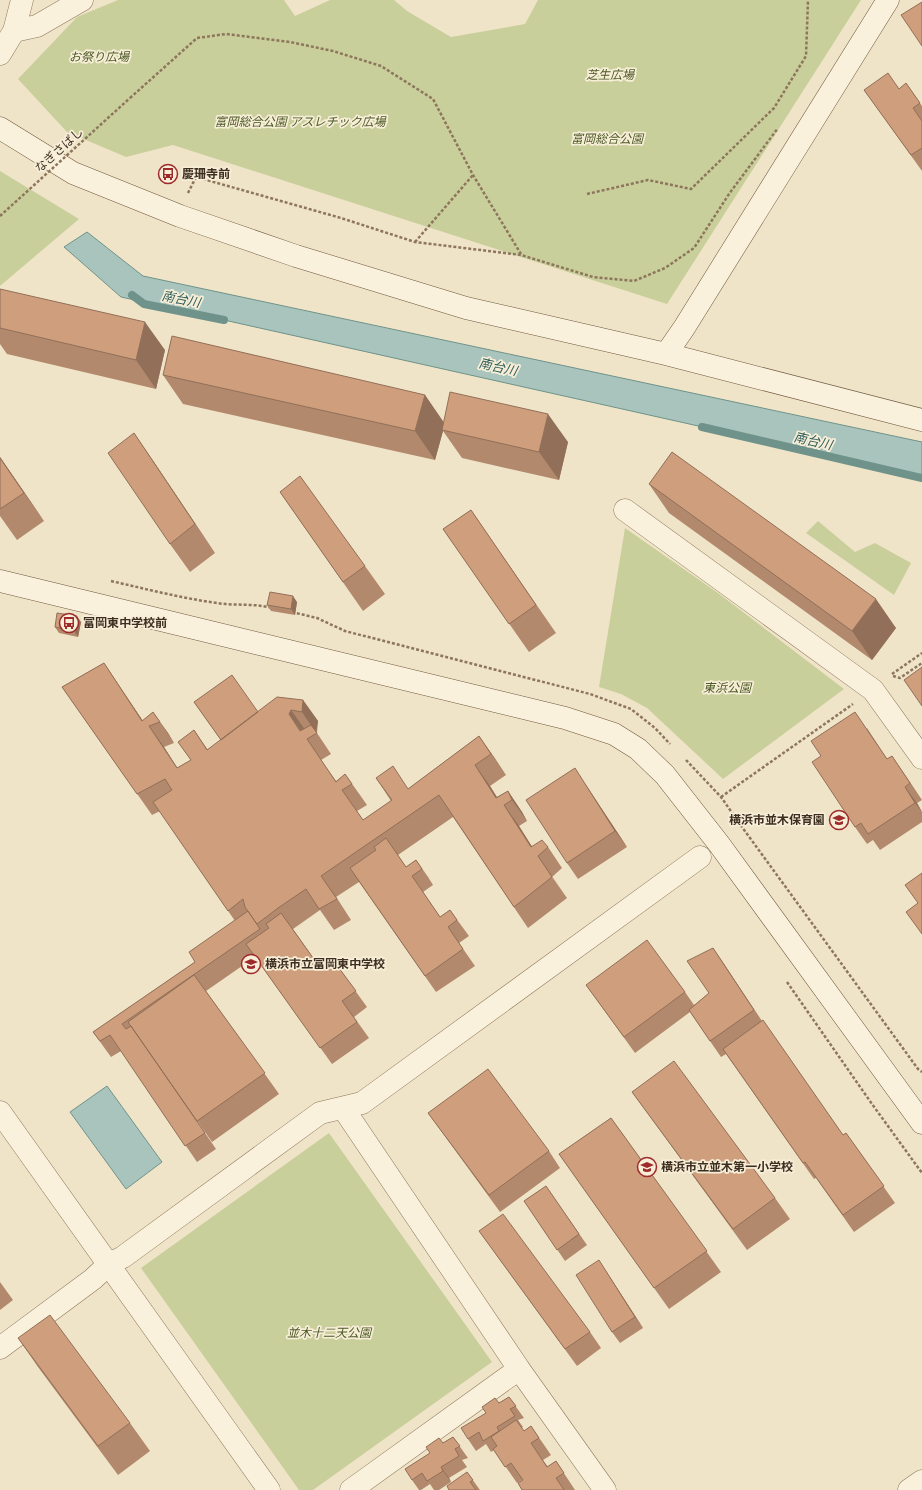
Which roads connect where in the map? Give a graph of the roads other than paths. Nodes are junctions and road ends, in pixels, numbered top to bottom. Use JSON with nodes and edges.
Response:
{"nodes":[{"id":1,"x":22,"y":0,"type":"edge"},
{"id":2,"x":82,"y":0,"type":"edge"},
{"id":3,"x":888,"y":0,"type":"edge"},
{"id":4,"x":14,"y":31,"type":"junction"},
{"id":5,"x":0,"y":54,"type":"edge"},
{"id":6,"x":0,"y":128,"type":"edge"},
{"id":7,"x":666,"y":354,"type":"junction"},
{"id":8,"x":922,"y":420,"type":"edge"},
{"id":9,"x":625,"y":510,"type":"dead end"},
{"id":10,"x":0,"y":581,"type":"edge"},
{"id":11,"x":922,"y":758,"type":"edge"},
{"id":12,"x":700,"y":857,"type":"dead end"},
{"id":13,"x":343,"y":1108,"type":"junction"},
{"id":14,"x":0,"y":1112,"type":"edge"},
{"id":15,"x":922,"y":1123,"type":"edge"},
{"id":16,"x":109,"y":1264,"type":"junction"},
{"id":17,"x":0,"y":1348,"type":"edge"},
{"id":18,"x":519,"y":1369,"type":"junction"},
{"id":19,"x":922,"y":1481,"type":"edge"},
{"id":20,"x":269,"y":1490,"type":"edge"},
{"id":21,"x":351,"y":1490,"type":"edge"},
{"id":22,"x":605,"y":1490,"type":"edge"},
{"id":23,"x":909,"y":1490,"type":"edge"}],
"edges":[{"from":1,"to":4,"type":"street"},
{"from":2,"to":4,"type":"street"},
{"from":3,"to":7,"type":"street"},
{"from":4,"to":5,"type":"street"},
{"from":6,"to":7,"type":"street"},
{"from":7,"to":8,"type":"street"},
{"from":9,"to":11,"type":"street"},
{"from":10,"to":15,"type":"street"},
{"from":12,"to":13,"type":"street"},
{"from":13,"to":16,"type":"street"},
{"from":13,"to":18,"type":"street"},
{"from":14,"to":16,"type":"street"},
{"from":16,"to":17,"type":"street"},
{"from":16,"to":20,"type":"street"},
{"from":18,"to":21,"type":"street"},
{"from":18,"to":22,"type":"street"},
{"from":19,"to":23,"type":"street"}]}
